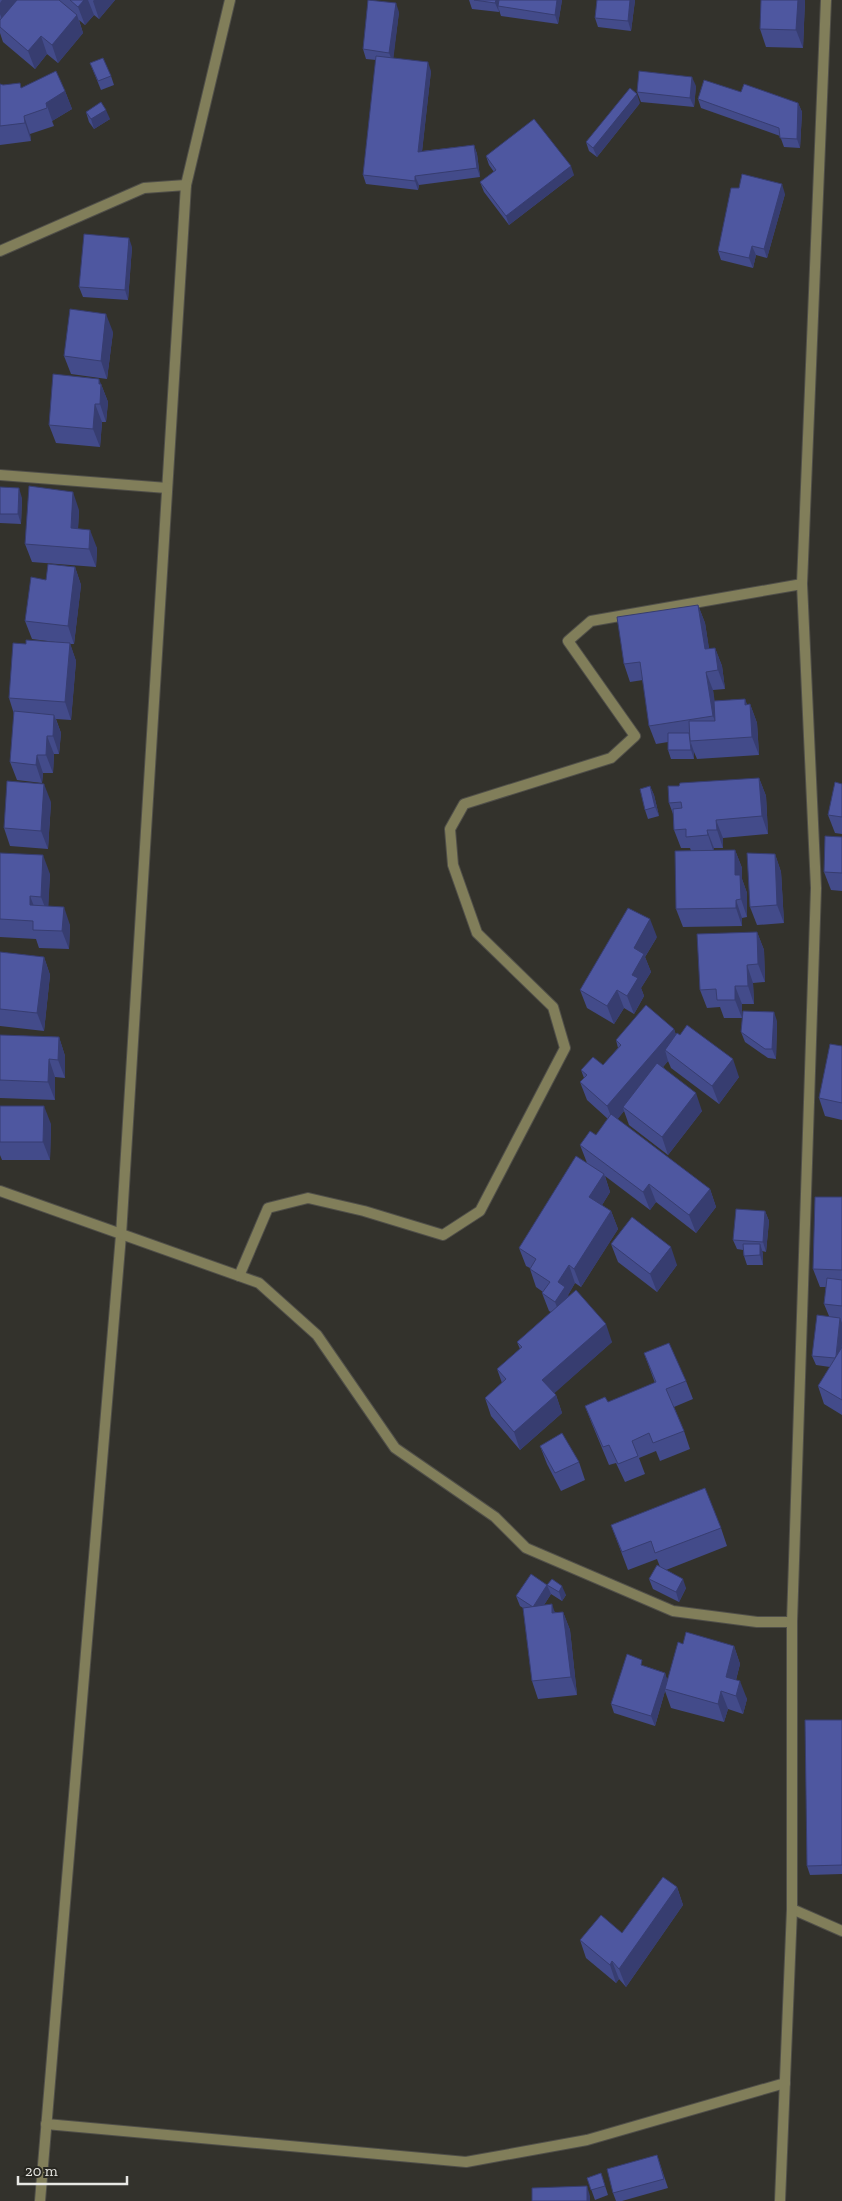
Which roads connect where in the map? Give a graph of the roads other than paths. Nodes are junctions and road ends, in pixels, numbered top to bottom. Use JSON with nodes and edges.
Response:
{"nodes":[{"id":1,"x":230,"y":0,"type":"edge"},
{"id":2,"x":826,"y":0,"type":"edge"},
{"id":3,"x":186,"y":185,"type":"junction"},
{"id":4,"x":0,"y":251,"type":"edge"},
{"id":5,"x":0,"y":475,"type":"edge"},
{"id":6,"x":167,"y":488,"type":"junction"},
{"id":7,"x":802,"y":584,"type":"junction"},
{"id":8,"x":0,"y":1191,"type":"edge"},
{"id":9,"x":121,"y":1235,"type":"junction"},
{"id":10,"x":239,"y":1276,"type":"junction"},
{"id":11,"x":792,"y":1622,"type":"junction"},
{"id":12,"x":792,"y":1910,"type":"junction"},
{"id":13,"x":842,"y":1931,"type":"edge"},
{"id":14,"x":785,"y":2083,"type":"junction"},
{"id":15,"x":46,"y":2124,"type":"junction"},
{"id":16,"x":40,"y":2201,"type":"edge"},
{"id":17,"x":780,"y":2201,"type":"edge"}],
"edges":[{"from":1,"to":3,"type":"street"},
{"from":2,"to":7,"type":"street"},
{"from":3,"to":4,"type":"street"},
{"from":3,"to":6,"type":"street"},
{"from":5,"to":6,"type":"street"},
{"from":6,"to":9,"type":"street"},
{"from":7,"to":10,"type":"street"},
{"from":7,"to":11,"type":"street"},
{"from":8,"to":9,"type":"street"},
{"from":9,"to":10,"type":"street"},
{"from":9,"to":15,"type":"street"},
{"from":10,"to":11,"type":"street"},
{"from":11,"to":12,"type":"street"},
{"from":12,"to":13,"type":"street"},
{"from":12,"to":14,"type":"street"},
{"from":14,"to":15,"type":"street"},
{"from":14,"to":17,"type":"street"},
{"from":15,"to":16,"type":"street"}]}
